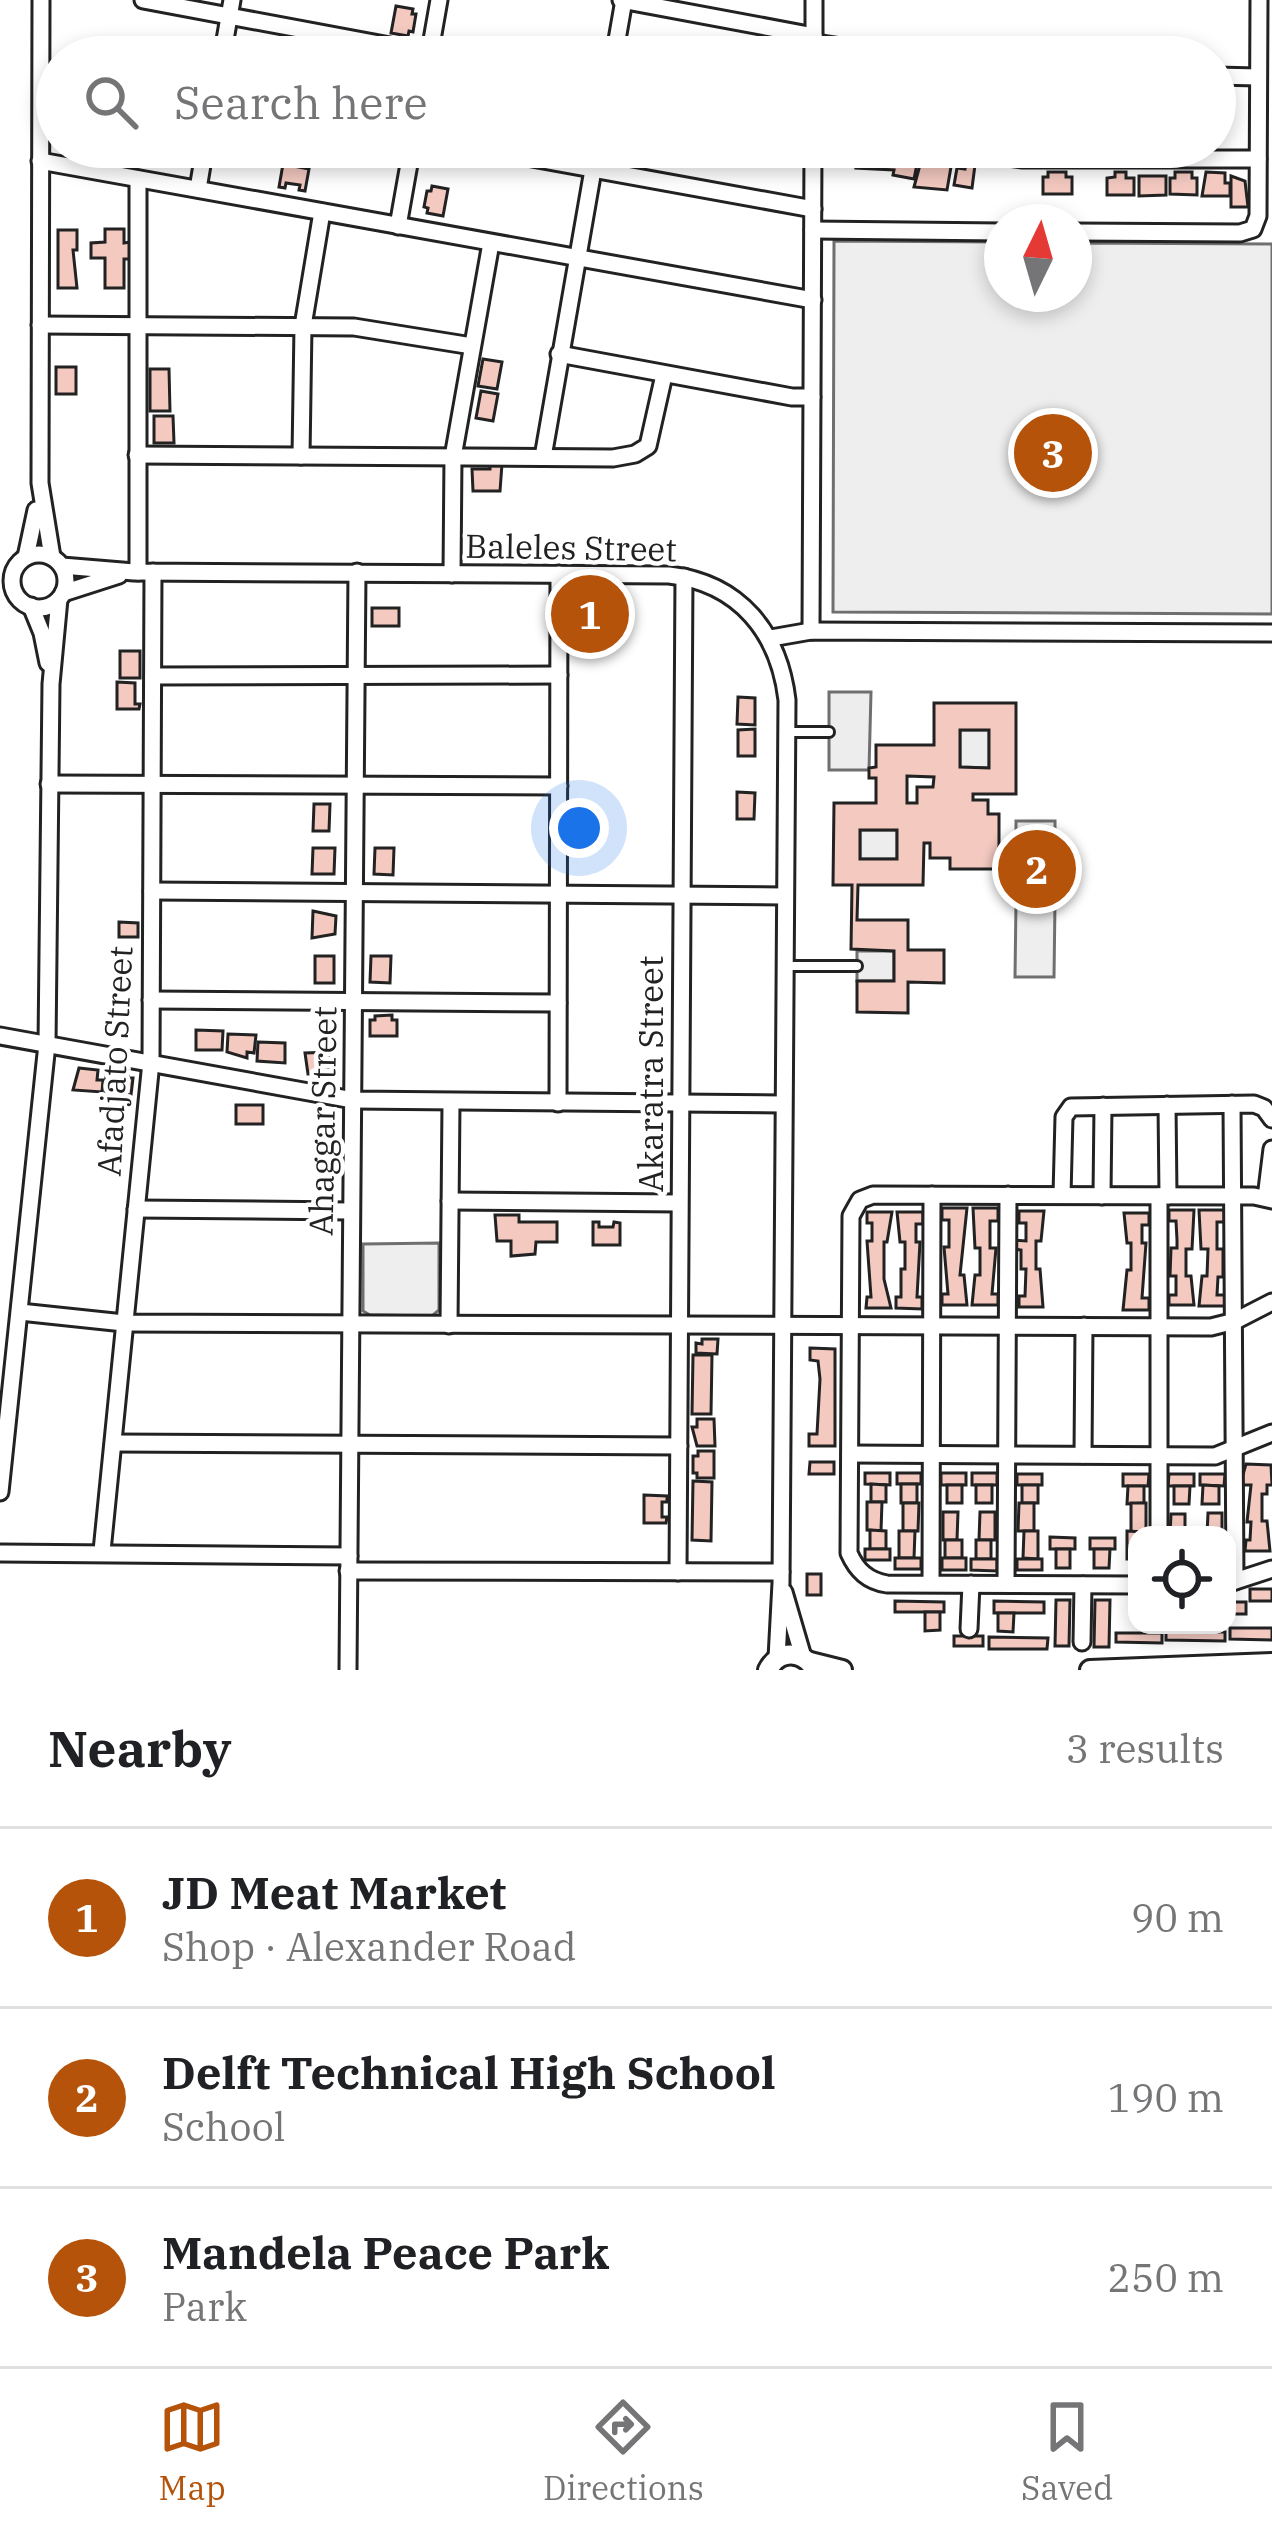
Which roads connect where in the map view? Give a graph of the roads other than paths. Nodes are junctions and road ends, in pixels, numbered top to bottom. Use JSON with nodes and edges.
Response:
{"nodes":[{"id":1,"x":40,"y":0,"type":"edge"},
{"id":2,"x":143,"y":0,"type":"edge"},
{"id":3,"x":440,"y":0,"type":"edge"},
{"id":4,"x":623,"y":0,"type":"edge"},
{"id":5,"x":814,"y":0,"type":"edge"},
{"id":6,"x":1259,"y":0,"type":"edge"},
{"id":7,"x":231,"y":8,"type":"edge"},
{"id":8,"x":45,"y":36,"type":"edge"},
{"id":9,"x":349,"y":36,"type":"edge"},
{"id":10,"x":433,"y":36,"type":"edge"},
{"id":11,"x":617,"y":36,"type":"edge"},
{"id":12,"x":772,"y":36,"type":"edge"},
{"id":13,"x":814,"y":36,"type":"edge"},
{"id":14,"x":1236,"y":76,"type":"edge"},
{"id":15,"x":1258,"y":77,"type":"junction"},
{"id":16,"x":1236,"y":158,"type":"edge"},
{"id":17,"x":1258,"y":159,"type":"junction"},
{"id":18,"x":40,"y":168,"type":"edge"},
{"id":19,"x":80,"y":168,"type":"edge"},
{"id":20,"x":202,"y":168,"type":"edge"},
{"id":21,"x":408,"y":168,"type":"edge"},
{"id":22,"x":582,"y":168,"type":"edge"},
{"id":23,"x":813,"y":168,"type":"edge"},
{"id":24,"x":593,"y":170,"type":"junction"},
{"id":25,"x":138,"y":178,"type":"junction"},
{"id":26,"x":198,"y":189,"type":"junction"},
{"id":27,"x":813,"y":209,"type":"junction"},
{"id":28,"x":322,"y":212,"type":"junction"},
{"id":29,"x":398,"y":226,"type":"junction"},
{"id":30,"x":813,"y":230,"type":"junction"},
{"id":31,"x":984,"y":232,"type":"edge"},
{"id":32,"x":1092,"y":232,"type":"edge"},
{"id":33,"x":491,"y":243,"type":"junction"},
{"id":34,"x":576,"y":259,"type":"junction"},
{"id":35,"x":812,"y":300,"type":"junction"},
{"id":36,"x":40,"y":325,"type":"junction"},
{"id":37,"x":137,"y":326,"type":"junction"},
{"id":38,"x":303,"y":326,"type":"junction"},
{"id":39,"x":472,"y":346,"type":"junction"},
{"id":40,"x":560,"y":354,"type":"junction"},
{"id":41,"x":664,"y":375,"type":"junction"},
{"id":42,"x":812,"y":397,"type":"junction"},
{"id":43,"x":137,"y":455,"type":"junction"},
{"id":44,"x":302,"y":456,"type":"junction"},
{"id":45,"x":453,"y":457,"type":"junction"},
{"id":46,"x":543,"y":457,"type":"junction"},
{"id":47,"x":40,"y":483,"type":"junction"},
{"id":48,"x":57,"y":562,"type":"junction"},
{"id":49,"x":14,"y":564,"type":"edge"},
{"id":50,"x":142,"y":572,"type":"junction"},
{"id":51,"x":357,"y":572,"type":"junction"},
{"id":52,"x":452,"y":574,"type":"junction"},
{"id":53,"x":559,"y":574,"type":"junction"},
{"id":54,"x":684,"y":577,"type":"junction"},
{"id":55,"x":8,"y":591,"type":"edge"},
{"id":56,"x":61,"y":596,"type":"junction"},
{"id":57,"x":31,"y":606,"type":"junction"},
{"id":58,"x":811,"y":631,"type":"junction"},
{"id":59,"x":1272,"y":633,"type":"edge"},
{"id":60,"x":771,"y":638,"type":"junction"},
{"id":61,"x":559,"y":675,"type":"junction"},
{"id":62,"x":153,"y":676,"type":"junction"},
{"id":63,"x":356,"y":676,"type":"junction"},
{"id":64,"x":51,"y":684,"type":"junction"},
{"id":65,"x":787,"y":732,"type":"junction"},
{"id":66,"x":829,"y":732,"type":"dead end"},
{"id":67,"x":50,"y":784,"type":"junction"},
{"id":68,"x":152,"y":784,"type":"junction"},
{"id":69,"x":355,"y":784,"type":"junction"},
{"id":70,"x":559,"y":786,"type":"junction"},
{"id":71,"x":152,"y":891,"type":"junction"},
{"id":72,"x":355,"y":891,"type":"junction"},
{"id":73,"x":558,"y":892,"type":"junction"},
{"id":74,"x":681,"y":894,"type":"junction"},
{"id":75,"x":784,"y":896,"type":"junction"},
{"id":76,"x":784,"y":966,"type":"junction"},
{"id":77,"x":857,"y":966,"type":"dead end"},
{"id":78,"x":353,"y":999,"type":"junction"},
{"id":79,"x":151,"y":1000,"type":"junction"},
{"id":80,"x":558,"y":1003,"type":"junction"},
{"id":81,"x":0,"y":1036,"type":"edge"},
{"id":82,"x":47,"y":1044,"type":"junction"},
{"id":83,"x":151,"y":1062,"type":"junction"},
{"id":84,"x":353,"y":1100,"type":"junction"},
{"id":85,"x":452,"y":1102,"type":"junction"},
{"id":86,"x":558,"y":1103,"type":"junction"},
{"id":87,"x":679,"y":1103,"type":"junction"},
{"id":88,"x":782,"y":1104,"type":"junction"},
{"id":89,"x":1232,"y":1104,"type":"junction"},
{"id":90,"x":1168,"y":1105,"type":"junction"},
{"id":91,"x":1103,"y":1106,"type":"junction"},
{"id":92,"x":1272,"y":1119,"type":"edge"},
{"id":93,"x":1272,"y":1149,"type":"edge"},
{"id":94,"x":932,"y":1195,"type":"junction"},
{"id":95,"x":1008,"y":1195,"type":"junction"},
{"id":96,"x":1062,"y":1195,"type":"junction"},
{"id":97,"x":1102,"y":1196,"type":"junction"},
{"id":98,"x":1164,"y":1196,"type":"junction"},
{"id":99,"x":1232,"y":1196,"type":"junction"},
{"id":100,"x":1269,"y":1199,"type":"edge"},
{"id":101,"x":450,"y":1201,"type":"junction"},
{"id":102,"x":679,"y":1203,"type":"junction"},
{"id":103,"x":136,"y":1209,"type":"junction"},
{"id":104,"x":351,"y":1210,"type":"junction"},
{"id":105,"x":1272,"y":1302,"type":"edge"},
{"id":106,"x":20,"y":1312,"type":"junction"},
{"id":107,"x":1234,"y":1321,"type":"junction"},
{"id":108,"x":124,"y":1323,"type":"junction"},
{"id":109,"x":351,"y":1325,"type":"junction"},
{"id":110,"x":449,"y":1325,"type":"junction"},
{"id":111,"x":932,"y":1325,"type":"junction"},
{"id":112,"x":1008,"y":1325,"type":"junction"},
{"id":113,"x":680,"y":1326,"type":"junction"},
{"id":114,"x":851,"y":1326,"type":"junction"},
{"id":115,"x":1084,"y":1326,"type":"junction"},
{"id":116,"x":782,"y":1327,"type":"junction"},
{"id":117,"x":1159,"y":1327,"type":"junction"},
{"id":118,"x":1272,"y":1433,"type":"edge"},
{"id":119,"x":114,"y":1442,"type":"junction"},
{"id":120,"x":350,"y":1446,"type":"junction"},
{"id":121,"x":679,"y":1446,"type":"junction"},
{"id":122,"x":1234,"y":1450,"type":"junction"},
{"id":123,"x":850,"y":1454,"type":"junction"},
{"id":124,"x":932,"y":1454,"type":"junction"},
{"id":125,"x":1008,"y":1455,"type":"junction"},
{"id":126,"x":1083,"y":1455,"type":"junction"},
{"id":127,"x":1160,"y":1456,"type":"junction"},
{"id":128,"x":0,"y":1492,"type":"edge"},
{"id":129,"x":1159,"y":1526,"type":"edge"},
{"id":130,"x":1232,"y":1526,"type":"edge"},
{"id":131,"x":102,"y":1552,"type":"junction"},
{"id":132,"x":0,"y":1553,"type":"edge"},
{"id":133,"x":348,"y":1563,"type":"junction"},
{"id":134,"x":1272,"y":1569,"type":"edge"},
{"id":135,"x":678,"y":1572,"type":"junction"},
{"id":136,"x":781,"y":1578,"type":"junction"},
{"id":137,"x":1236,"y":1580,"type":"edge"},
{"id":138,"x":931,"y":1583,"type":"junction"},
{"id":139,"x":971,"y":1584,"type":"junction"},
{"id":140,"x":1006,"y":1584,"type":"junction"},
{"id":141,"x":1083,"y":1585,"type":"junction"},
{"id":142,"x":1128,"y":1585,"type":"edge"},
{"id":143,"x":969,"y":1629,"type":"dead end"},
{"id":144,"x":1082,"y":1642,"type":"dead end"},
{"id":145,"x":809,"y":1663,"type":"edge"},
{"id":146,"x":1272,"y":1664,"type":"edge"},
{"id":147,"x":769,"y":1667,"type":"edge"},
{"id":148,"x":348,"y":1670,"type":"edge"},
{"id":149,"x":842,"y":1670,"type":"edge"},
{"id":150,"x":1090,"y":1670,"type":"edge"}],
"edges":[{"from":1,"to":8,"type":"street"},
{"from":2,"to":7,"type":"street"},
{"from":3,"to":10,"type":"street"},
{"from":4,"to":11,"type":"street"},
{"from":4,"to":12,"type":"street"},
{"from":5,"to":13,"type":"street"},
{"from":6,"to":15,"type":"street"},
{"from":7,"to":9,"type":"street"},
{"from":14,"to":15,"type":"street"},
{"from":15,"to":17,"type":"street"},
{"from":16,"to":17,"type":"street"},
{"from":17,"to":32,"type":"street"},
{"from":18,"to":36,"type":"street"},
{"from":19,"to":25,"type":"street"},
{"from":20,"to":26,"type":"street"},
{"from":21,"to":29,"type":"street"},
{"from":22,"to":24,"type":"street"},
{"from":23,"to":27,"type":"street"},
{"from":24,"to":27,"type":"street"},
{"from":24,"to":34,"type":"street"},
{"from":25,"to":26,"type":"street"},
{"from":25,"to":37,"type":"street","name":"Afadjato Street"},
{"from":26,"to":28,"type":"street"},
{"from":27,"to":30,"type":"street"},
{"from":28,"to":29,"type":"street"},
{"from":28,"to":38,"type":"street"},
{"from":29,"to":33,"type":"street"},
{"from":30,"to":31,"type":"street"},
{"from":30,"to":35,"type":"street"},
{"from":33,"to":34,"type":"street"},
{"from":33,"to":39,"type":"street"},
{"from":34,"to":35,"type":"street"},
{"from":34,"to":40,"type":"street"},
{"from":35,"to":42,"type":"street"},
{"from":36,"to":37,"type":"street"},
{"from":36,"to":47,"type":"street"},
{"from":37,"to":38,"type":"street"},
{"from":37,"to":43,"type":"street","name":"Afadjato Street"},
{"from":38,"to":39,"type":"street"},
{"from":38,"to":44,"type":"street"},
{"from":39,"to":45,"type":"street"},
{"from":40,"to":41,"type":"street"},
{"from":40,"to":46,"type":"street"},
{"from":41,"to":42,"type":"street"},
{"from":41,"to":46,"type":"street"},
{"from":42,"to":58,"type":"street"},
{"from":43,"to":44,"type":"street"},
{"from":43,"to":50,"type":"street","name":"Afadjato Street"},
{"from":44,"to":45,"type":"street"},
{"from":45,"to":46,"type":"street"},
{"from":45,"to":52,"type":"street"},
{"from":47,"to":48,"type":"street"},
{"from":47,"to":49,"type":"street"},
{"from":48,"to":49,"type":"street"},
{"from":48,"to":50,"type":"street","name":"Baleles Street"},
{"from":48,"to":56,"type":"street"},
{"from":49,"to":55,"type":"street"},
{"from":50,"to":51,"type":"street","name":"Baleles Street"},
{"from":50,"to":56,"type":"street","name":"Baleles Street"},
{"from":50,"to":62,"type":"street","name":"Afadjato Street"},
{"from":51,"to":52,"type":"street","name":"Baleles Street"},
{"from":51,"to":63,"type":"street","name":"Ahaggar Street"},
{"from":52,"to":53,"type":"street","name":"Baleles Street"},
{"from":53,"to":54,"type":"street","name":"Baleles Street"},
{"from":53,"to":61,"type":"street"},
{"from":54,"to":60,"type":"street","name":"Baleles Street"},
{"from":54,"to":74,"type":"street","name":"Akaratra Street"},
{"from":55,"to":57,"type":"street"},
{"from":56,"to":57,"type":"street"},
{"from":56,"to":64,"type":"street"},
{"from":57,"to":64,"type":"street"},
{"from":58,"to":59,"type":"street"},
{"from":58,"to":60,"type":"street"},
{"from":60,"to":65,"type":"street"},
{"from":61,"to":63,"type":"street"},
{"from":61,"to":70,"type":"street"},
{"from":62,"to":63,"type":"street"},
{"from":62,"to":68,"type":"street","name":"Afadjato Street"},
{"from":63,"to":69,"type":"street","name":"Ahaggar Street"},
{"from":64,"to":67,"type":"street"},
{"from":65,"to":66,"type":"lane"},
{"from":65,"to":75,"type":"street"},
{"from":67,"to":68,"type":"street"},
{"from":67,"to":82,"type":"street"},
{"from":68,"to":69,"type":"street"},
{"from":68,"to":71,"type":"street","name":"Afadjato Street"},
{"from":69,"to":70,"type":"street"},
{"from":69,"to":72,"type":"street","name":"Ahaggar Street"},
{"from":70,"to":73,"type":"street"},
{"from":71,"to":72,"type":"street"},
{"from":71,"to":79,"type":"street","name":"Afadjato Street"},
{"from":72,"to":73,"type":"street"},
{"from":72,"to":78,"type":"street","name":"Ahaggar Street"},
{"from":73,"to":74,"type":"street"},
{"from":73,"to":80,"type":"street"},
{"from":74,"to":75,"type":"street"},
{"from":74,"to":87,"type":"street","name":"Akaratra Street"},
{"from":75,"to":76,"type":"street"},
{"from":76,"to":77,"type":"lane"},
{"from":76,"to":88,"type":"street"},
{"from":78,"to":79,"type":"street"},
{"from":78,"to":80,"type":"street"},
{"from":78,"to":84,"type":"street","name":"Ahaggar Street"},
{"from":79,"to":83,"type":"street","name":"Afadjato Street"},
{"from":80,"to":86,"type":"street"},
{"from":81,"to":82,"type":"street"},
{"from":82,"to":83,"type":"street"},
{"from":82,"to":106,"type":"street"},
{"from":83,"to":84,"type":"street"},
{"from":83,"to":103,"type":"street","name":"Afadjato Street"},
{"from":84,"to":85,"type":"street"},
{"from":84,"to":104,"type":"street","name":"Ahaggar Street"},
{"from":85,"to":86,"type":"street"},
{"from":85,"to":101,"type":"street"},
{"from":86,"to":87,"type":"street"},
{"from":87,"to":88,"type":"street"},
{"from":87,"to":102,"type":"street","name":"Akaratra Street"},
{"from":88,"to":116,"type":"street"},
{"from":89,"to":90,"type":"street"},
{"from":89,"to":92,"type":"street"},
{"from":89,"to":99,"type":"street"},
{"from":90,"to":91,"type":"street"},
{"from":90,"to":98,"type":"street"},
{"from":91,"to":96,"type":"street"},
{"from":91,"to":97,"type":"street"},
{"from":93,"to":100,"type":"street"},
{"from":94,"to":95,"type":"street"},
{"from":94,"to":111,"type":"street"},
{"from":94,"to":114,"type":"street"},
{"from":95,"to":96,"type":"street"},
{"from":95,"to":112,"type":"street"},
{"from":96,"to":97,"type":"street"},
{"from":97,"to":98,"type":"street"},
{"from":98,"to":99,"type":"street"},
{"from":98,"to":117,"type":"street"},
{"from":99,"to":100,"type":"street"},
{"from":99,"to":107,"type":"street"},
{"from":101,"to":102,"type":"street"},
{"from":101,"to":110,"type":"street"},
{"from":102,"to":113,"type":"street","name":"Akaratra Street"},
{"from":103,"to":104,"type":"street"},
{"from":103,"to":108,"type":"street","name":"Afadjato Street"},
{"from":104,"to":109,"type":"street","name":"Ahaggar Street"},
{"from":105,"to":107,"type":"street"},
{"from":106,"to":108,"type":"street"},
{"from":106,"to":128,"type":"street"},
{"from":107,"to":117,"type":"street"},
{"from":107,"to":122,"type":"street"},
{"from":108,"to":109,"type":"street"},
{"from":108,"to":119,"type":"street","name":"Afadjato Street"},
{"from":109,"to":110,"type":"street"},
{"from":109,"to":120,"type":"street","name":"Ahaggar Street"},
{"from":110,"to":113,"type":"street"},
{"from":111,"to":112,"type":"street"},
{"from":111,"to":114,"type":"street"},
{"from":111,"to":124,"type":"street"},
{"from":112,"to":115,"type":"street"},
{"from":112,"to":125,"type":"street"},
{"from":113,"to":116,"type":"street"},
{"from":113,"to":121,"type":"street","name":"Akaratra Street"},
{"from":114,"to":116,"type":"street"},
{"from":114,"to":123,"type":"street"},
{"from":115,"to":117,"type":"street"},
{"from":115,"to":126,"type":"street"},
{"from":116,"to":136,"type":"street"},
{"from":117,"to":127,"type":"street"},
{"from":118,"to":122,"type":"street"},
{"from":119,"to":120,"type":"street"},
{"from":119,"to":131,"type":"street","name":"Afadjato Street"},
{"from":120,"to":121,"type":"street"},
{"from":120,"to":133,"type":"street","name":"Ahaggar Street"},
{"from":121,"to":135,"type":"street","name":"Akaratra Street"},
{"from":122,"to":127,"type":"street"},
{"from":122,"to":130,"type":"street"},
{"from":123,"to":124,"type":"street"},
{"from":123,"to":138,"type":"street"},
{"from":124,"to":125,"type":"street"},
{"from":124,"to":138,"type":"street"},
{"from":125,"to":126,"type":"street"},
{"from":125,"to":140,"type":"street"},
{"from":126,"to":127,"type":"street"},
{"from":127,"to":129,"type":"street"},
{"from":131,"to":132,"type":"street"},
{"from":131,"to":133,"type":"street"},
{"from":133,"to":135,"type":"street"},
{"from":133,"to":148,"type":"street","name":"Ahaggar Street"},
{"from":134,"to":137,"type":"street"},
{"from":135,"to":136,"type":"street"},
{"from":136,"to":145,"type":"street"},
{"from":136,"to":147,"type":"street"},
{"from":138,"to":139,"type":"street"},
{"from":139,"to":140,"type":"street"},
{"from":139,"to":143,"type":"street"},
{"from":140,"to":141,"type":"street"},
{"from":141,"to":142,"type":"street"},
{"from":141,"to":144,"type":"street"},
{"from":145,"to":147,"type":"street"},
{"from":145,"to":149,"type":"street"},
{"from":146,"to":150,"type":"street"}]}
